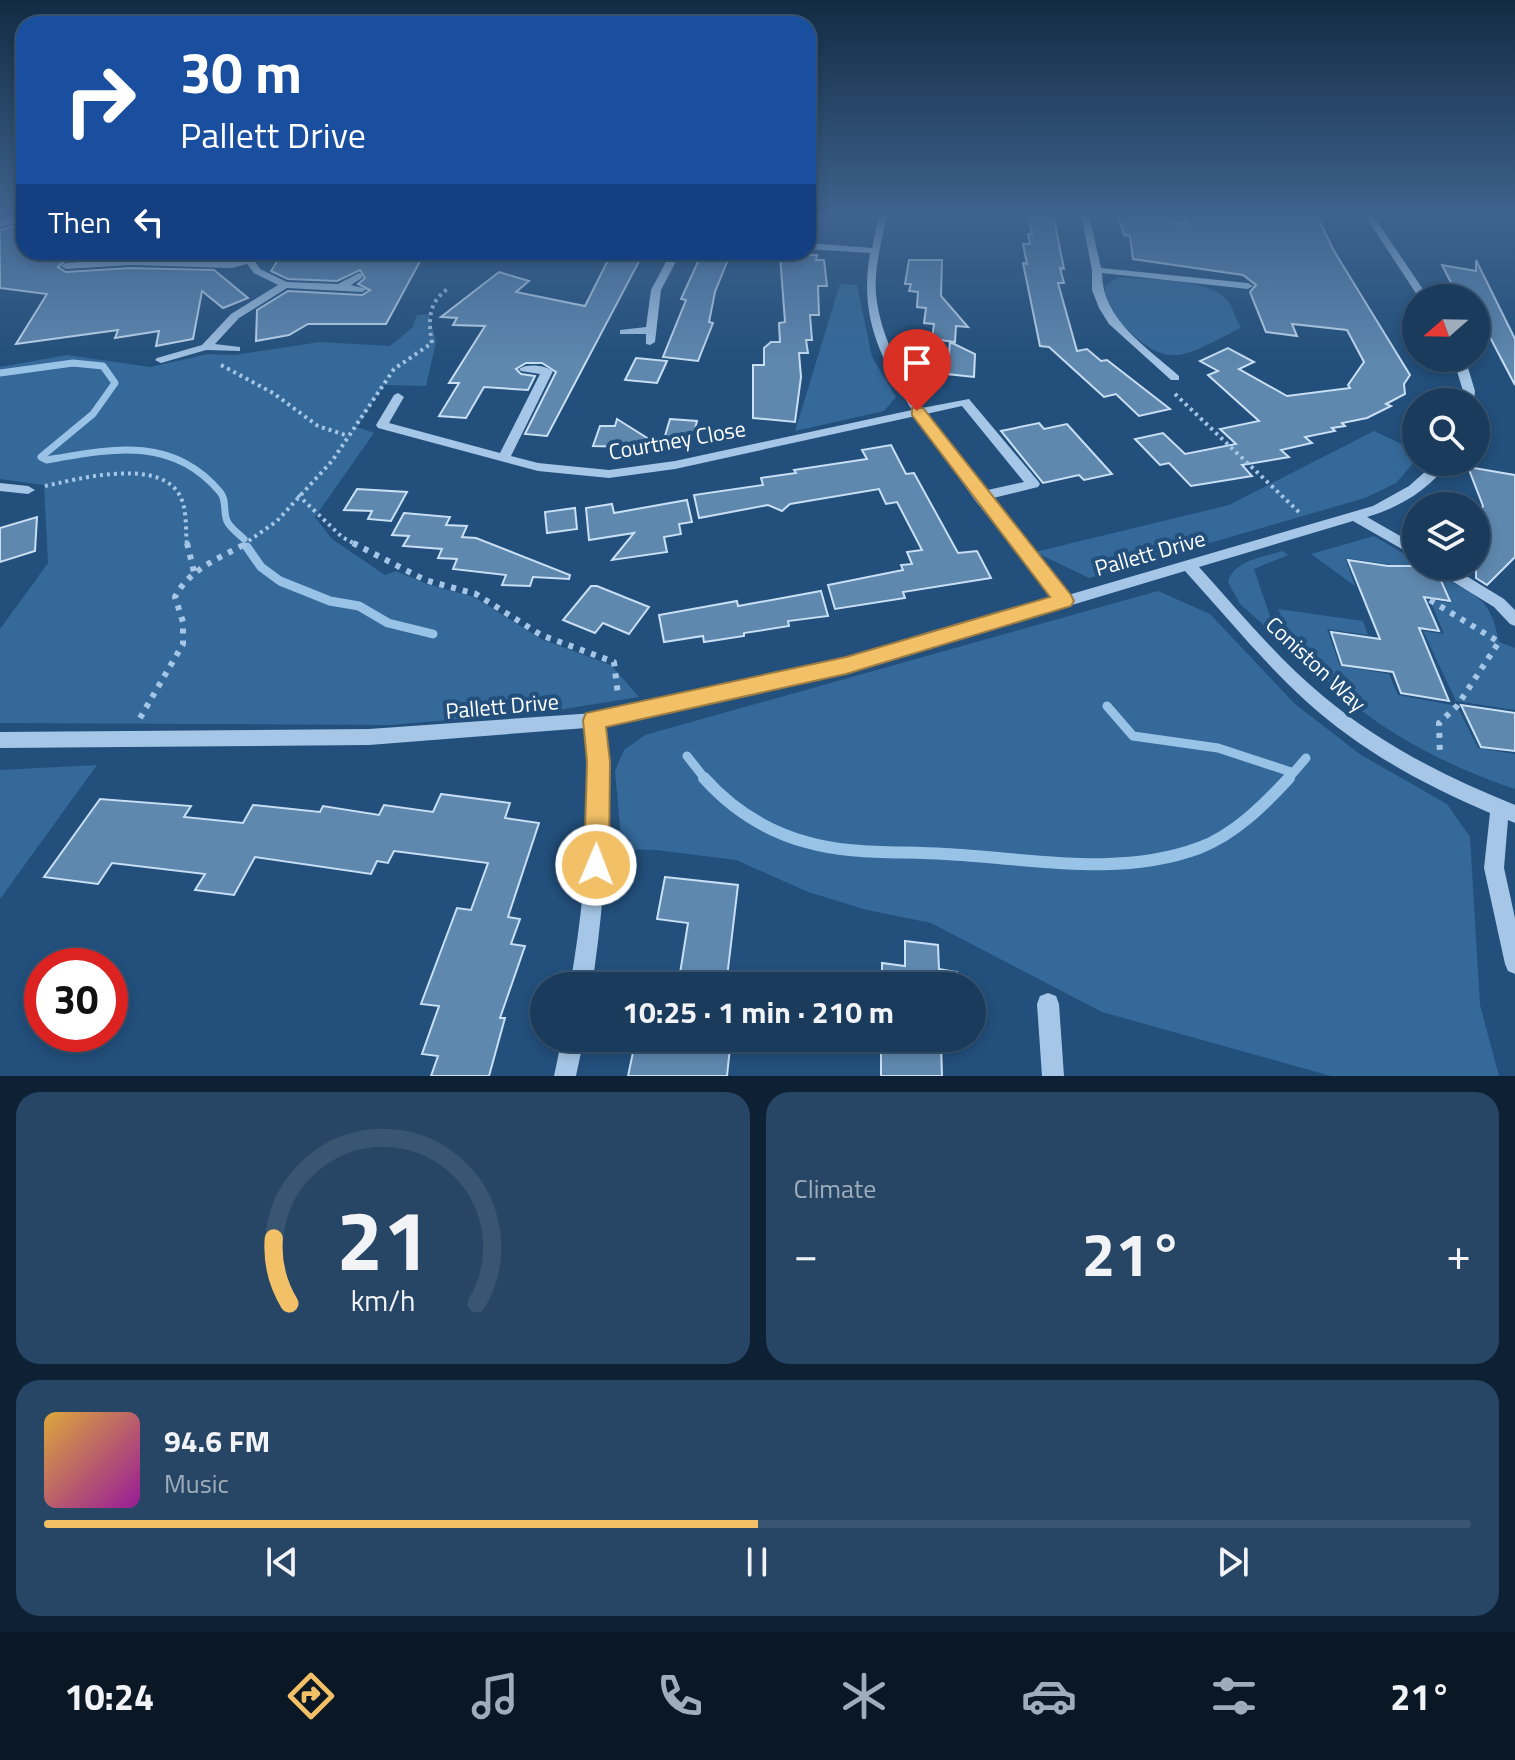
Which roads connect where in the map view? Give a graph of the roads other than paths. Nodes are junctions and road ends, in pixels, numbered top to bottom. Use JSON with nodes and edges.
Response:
{"nodes":[{"id":1,"x":86,"y":264,"type":"edge"},
{"id":2,"x":98,"y":264,"type":"edge"},
{"id":3,"x":180,"y":264,"type":"edge"},
{"id":4,"x":235,"y":264,"type":"edge"},
{"id":5,"x":252,"y":264,"type":"edge"},
{"id":6,"x":670,"y":264,"type":"edge"},
{"id":7,"x":874,"y":264,"type":"edge"},
{"id":8,"x":1096,"y":264,"type":"edge"},
{"id":9,"x":1401,"y":264,"type":"edge"},
{"id":10,"x":66,"y":266,"type":"dead end"},
{"id":11,"x":1097,"y":270,"type":"junction"},
{"id":12,"x":89,"y":276,"type":"dead end"},
{"id":13,"x":359,"y":276,"type":"dead end"},
{"id":14,"x":1415,"y":284,"type":"edge"},
{"id":15,"x":285,"y":285,"type":"junction"},
{"id":16,"x":1248,"y":286,"type":"dead end"},
{"id":17,"x":340,"y":287,"type":"junction"},
{"id":18,"x":362,"y":289,"type":"dead end"},
{"id":19,"x":624,"y":332,"type":"dead end"},
{"id":20,"x":206,"y":347,"type":"junction"},
{"id":21,"x":236,"y":349,"type":"dead end"},
{"id":22,"x":161,"y":360,"type":"dead end"},
{"id":23,"x":525,"y":369,"type":"dead end"},
{"id":24,"x":1175,"y":378,"type":"road end"},
{"id":25,"x":398,"y":397,"type":"dead end"},
{"id":26,"x":917,"y":411,"type":"junction"},
{"id":27,"x":503,"y":459,"type":"junction"},
{"id":28,"x":1431,"y":476,"type":"edge"},
{"id":29,"x":0,"y":487,"type":"edge"},
{"id":30,"x":28,"y":490,"type":"road end"},
{"id":31,"x":983,"y":496,"type":"junction"},
{"id":32,"x":1355,"y":516,"type":"junction"},
{"id":33,"x":1402,"y":544,"type":"edge"},
{"id":34,"x":1189,"y":566,"type":"junction"},
{"id":35,"x":1462,"y":580,"type":"edge"},
{"id":36,"x":1064,"y":601,"type":"junction"},
{"id":37,"x":1515,"y":620,"type":"edge"},
{"id":38,"x":594,"y":720,"type":"junction"},
{"id":39,"x":0,"y":740,"type":"edge"},
{"id":40,"x":1507,"y":811,"type":"edge"},
{"id":41,"x":1515,"y":964,"type":"edge"},
{"id":42,"x":583,"y":972,"type":"edge"},
{"id":43,"x":1048,"y":1004,"type":"dead end"},
{"id":44,"x":570,"y":1052,"type":"edge"},
{"id":45,"x":565,"y":1076,"type":"edge"},
{"id":46,"x":1053,"y":1076,"type":"edge"}],
"edges":[{"from":1,"to":10,"type":"street"},
{"from":2,"to":12,"type":"street"},
{"from":3,"to":4,"type":"street"},
{"from":5,"to":15,"type":"street"},
{"from":6,"to":19,"type":"street"},
{"from":7,"to":26,"type":"street"},
{"from":8,"to":11,"type":"street"},
{"from":9,"to":14,"type":"street"},
{"from":11,"to":16,"type":"street"},
{"from":11,"to":24,"type":"street"},
{"from":13,"to":17,"type":"street"},
{"from":15,"to":17,"type":"street"},
{"from":15,"to":20,"type":"street"},
{"from":17,"to":18,"type":"street"},
{"from":20,"to":21,"type":"street"},
{"from":20,"to":22,"type":"street"},
{"from":23,"to":27,"type":"street"},
{"from":25,"to":27,"type":"street","name":"Courtney Close"},
{"from":26,"to":27,"type":"street","name":"Courtney Close"},
{"from":26,"to":31,"type":"street"},
{"from":26,"to":31,"type":"street","name":"Courtney Close"},
{"from":28,"to":32,"type":"street","name":"Pallett Drive"},
{"from":29,"to":30,"type":"street"},
{"from":31,"to":36,"type":"street"},
{"from":32,"to":33,"type":"street"},
{"from":32,"to":34,"type":"street","name":"Pallett Drive"},
{"from":34,"to":36,"type":"street","name":"Pallett Drive"},
{"from":34,"to":40,"type":"street","name":"Coniston Way"},
{"from":35,"to":37,"type":"street"},
{"from":36,"to":38,"type":"street","name":"Pallett Drive"},
{"from":38,"to":39,"type":"street","name":"Pallett Drive"},
{"from":38,"to":42,"type":"street"},
{"from":40,"to":41,"type":"street"},
{"from":43,"to":46,"type":"street"},
{"from":44,"to":45,"type":"street"}]}
